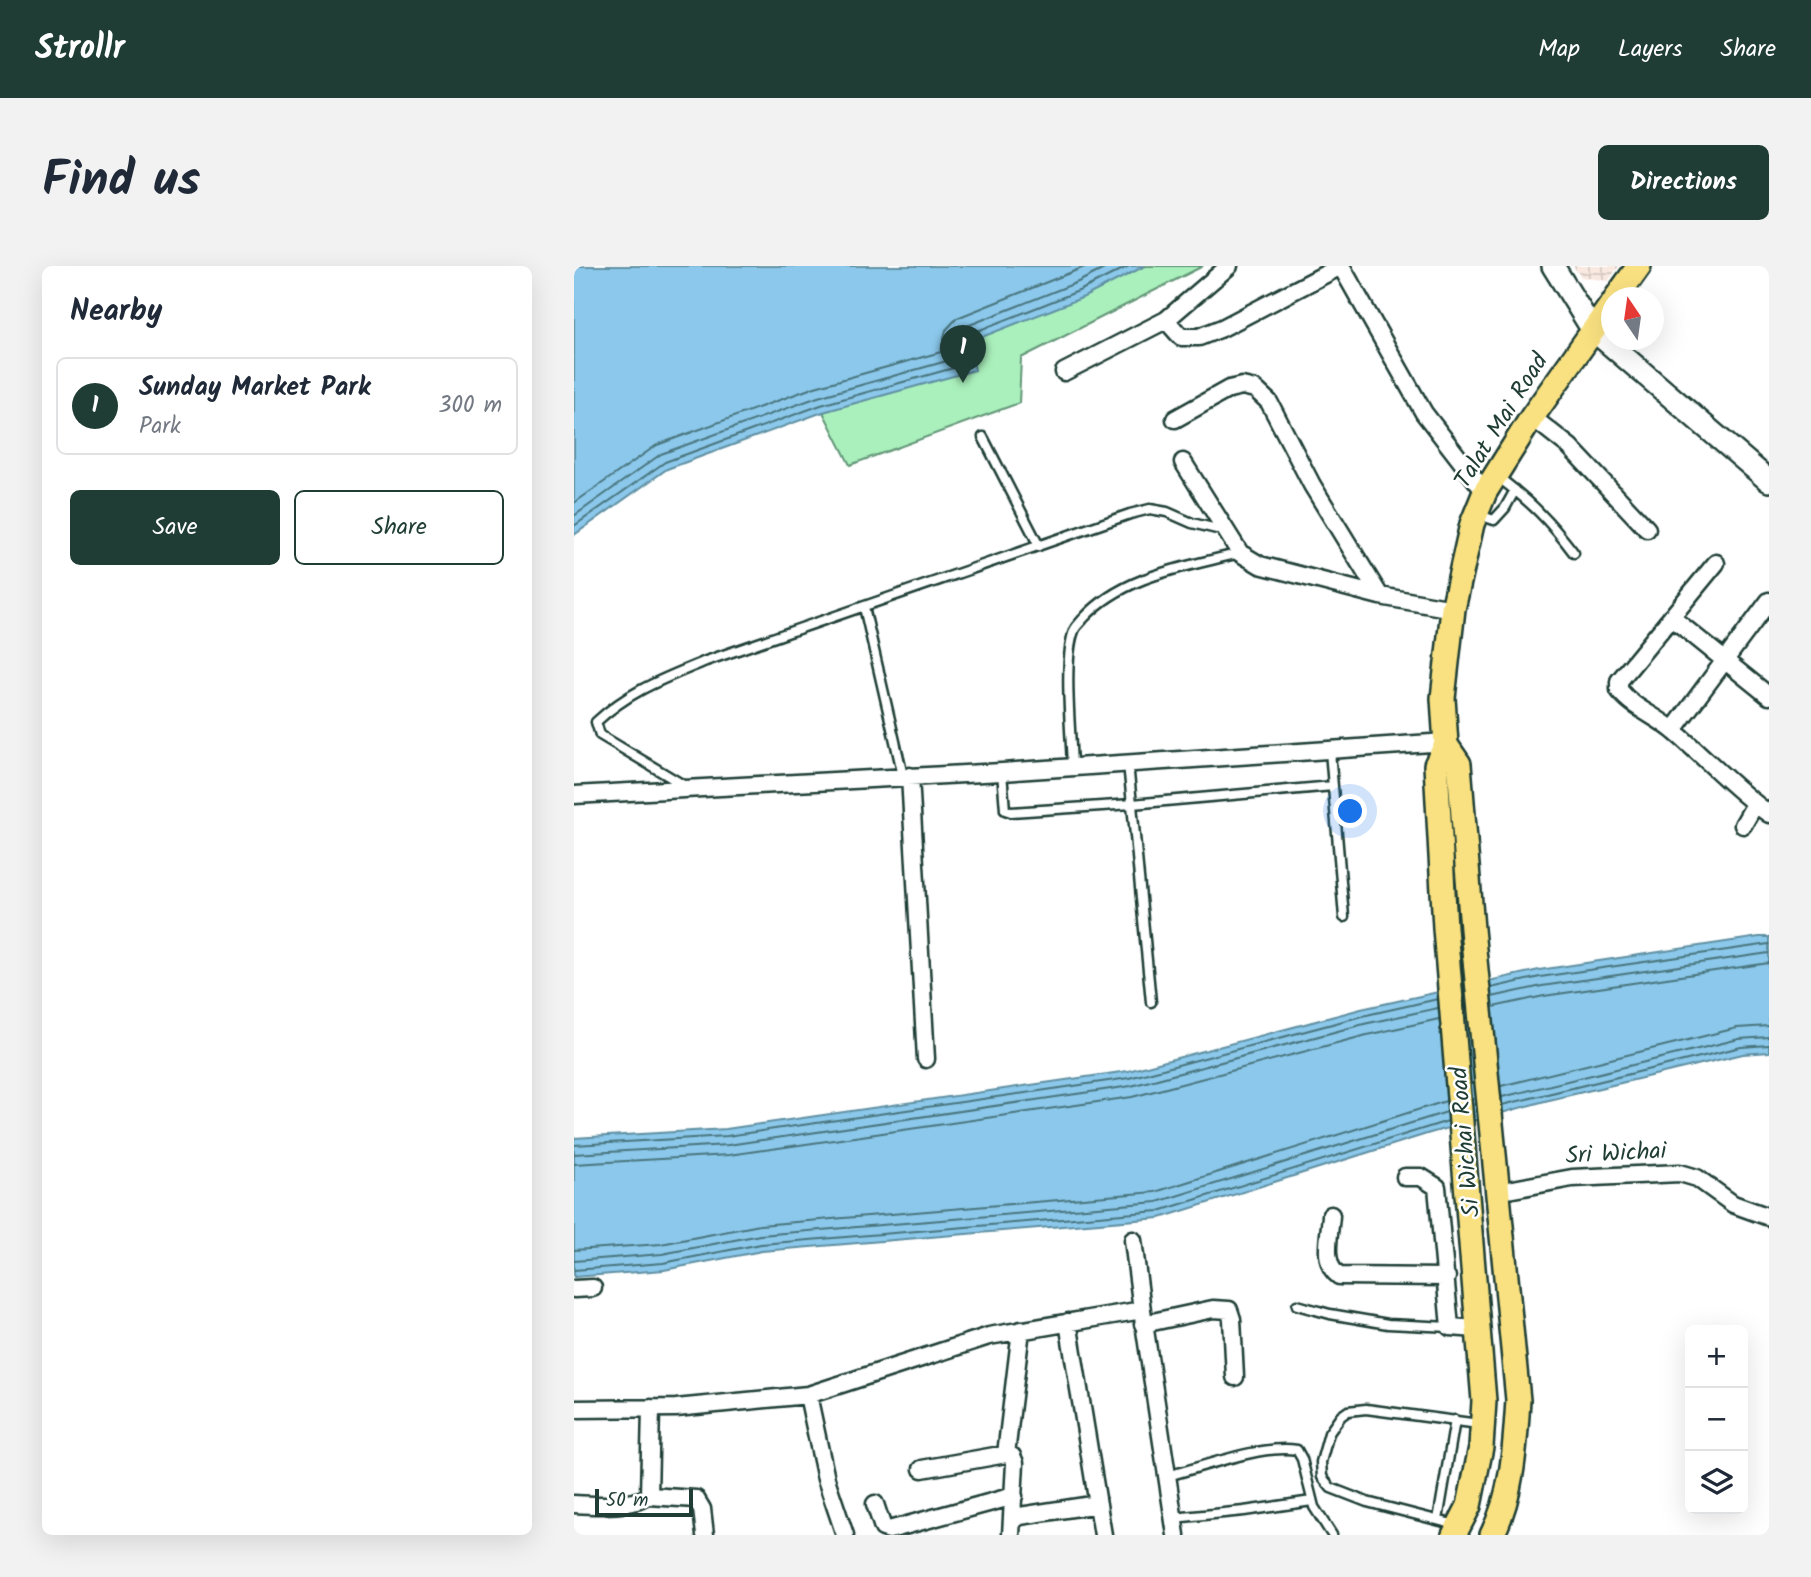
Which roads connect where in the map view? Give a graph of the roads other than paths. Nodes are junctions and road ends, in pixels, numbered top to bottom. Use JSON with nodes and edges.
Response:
{"nodes":[{"id":1,"x":1229,"y":266,"type":"edge"},
{"id":2,"x":1341,"y":266,"type":"edge"},
{"id":3,"x":1553,"y":266,"type":"edge"},
{"id":4,"x":1639,"y":266,"type":"edge"},
{"id":5,"x":1624,"y":287,"type":"edge"},
{"id":6,"x":1601,"y":318,"type":"edge"},
{"id":7,"x":1166,"y":320,"type":"junction"},
{"id":8,"x":1592,"y":329,"type":"junction"},
{"id":9,"x":1063,"y":372,"type":"dead end"},
{"id":10,"x":1532,"y":417,"type":"junction"},
{"id":11,"x":1175,"y":419,"type":"dead end"},
{"id":12,"x":983,"y":437,"type":"dead end"},
{"id":13,"x":1183,"y":461,"type":"dead end"},
{"id":14,"x":1769,"y":481,"type":"edge"},
{"id":15,"x":1490,"y":484,"type":"junction"},
{"id":16,"x":1515,"y":490,"type":"junction"},
{"id":17,"x":1476,"y":514,"type":"junction"},
{"id":18,"x":1647,"y":529,"type":"dead end"},
{"id":19,"x":1226,"y":531,"type":"junction"},
{"id":20,"x":1040,"y":546,"type":"junction"},
{"id":21,"x":1240,"y":553,"type":"junction"},
{"id":22,"x":1574,"y":553,"type":"dead end"},
{"id":23,"x":1716,"y":563,"type":"dead end"},
{"id":24,"x":1380,"y":596,"type":"junction"},
{"id":25,"x":1769,"y":601,"type":"edge"},
{"id":26,"x":864,"y":607,"type":"junction"},
{"id":27,"x":1453,"y":609,"type":"junction"},
{"id":28,"x":1671,"y":617,"type":"junction"},
{"id":29,"x":1725,"y":660,"type":"junction"},
{"id":30,"x":1769,"y":696,"type":"edge"},
{"id":31,"x":1673,"y":730,"type":"junction"},
{"id":32,"x":1446,"y":744,"type":"junction"},
{"id":33,"x":1331,"y":751,"type":"junction"},
{"id":34,"x":1128,"y":763,"type":"junction"},
{"id":35,"x":1072,"y":766,"type":"junction"},
{"id":36,"x":1002,"y":772,"type":"junction"},
{"id":37,"x":906,"y":776,"type":"junction"},
{"id":38,"x":1334,"y":786,"type":"junction"},
{"id":39,"x":688,"y":787,"type":"junction"},
{"id":40,"x":574,"y":795,"type":"edge"},
{"id":41,"x":1132,"y":804,"type":"junction"},
{"id":42,"x":1755,"y":804,"type":"junction"},
{"id":43,"x":1769,"y":814,"type":"edge"},
{"id":44,"x":1743,"y":825,"type":"dead end"},
{"id":45,"x":1344,"y":917,"type":"dead end"},
{"id":46,"x":1151,"y":1002,"type":"dead end"},
{"id":47,"x":926,"y":1059,"type":"dead end"},
{"id":48,"x":1405,"y":1177,"type":"dead end"},
{"id":49,"x":1497,"y":1192,"type":"junction"},
{"id":50,"x":1331,"y":1215,"type":"dead end"},
{"id":51,"x":1769,"y":1217,"type":"edge"},
{"id":52,"x":1133,"y":1240,"type":"dead end"},
{"id":53,"x":1447,"y":1277,"type":"junction"},
{"id":54,"x":593,"y":1288,"type":"dead end"},
{"id":55,"x":574,"y":1289,"type":"edge"},
{"id":56,"x":1297,"y":1305,"type":"dead end"},
{"id":57,"x":1143,"y":1317,"type":"junction"},
{"id":58,"x":1068,"y":1322,"type":"junction"},
{"id":59,"x":1450,"y":1327,"type":"junction"},
{"id":60,"x":1478,"y":1329,"type":"junction"},
{"id":61,"x":1021,"y":1330,"type":"junction"},
{"id":62,"x":1235,"y":1377,"type":"dead end"},
{"id":63,"x":808,"y":1395,"type":"junction"},
{"id":64,"x":651,"y":1408,"type":"junction"},
{"id":65,"x":574,"y":1409,"type":"edge"},
{"id":66,"x":1455,"y":1420,"type":"junction"},
{"id":67,"x":1482,"y":1424,"type":"junction"},
{"id":68,"x":1006,"y":1454,"type":"junction"},
{"id":69,"x":922,"y":1469,"type":"dead end"},
{"id":70,"x":1167,"y":1476,"type":"junction"},
{"id":71,"x":649,"y":1496,"type":"junction"},
{"id":72,"x":1014,"y":1496,"type":"junction"},
{"id":73,"x":1312,"y":1501,"type":"junction"},
{"id":74,"x":574,"y":1504,"type":"edge"},
{"id":75,"x":875,"y":1504,"type":"dead end"},
{"id":76,"x":1098,"y":1504,"type":"junction"},
{"id":77,"x":1174,"y":1518,"type":"junction"},
{"id":78,"x":1450,"y":1527,"type":"edge"},
{"id":79,"x":1012,"y":1528,"type":"edge"},
{"id":80,"x":705,"y":1535,"type":"edge"},
{"id":81,"x":845,"y":1535,"type":"edge"},
{"id":82,"x":1103,"y":1535,"type":"edge"},
{"id":83,"x":1176,"y":1535,"type":"edge"},
{"id":84,"x":1332,"y":1535,"type":"edge"},
{"id":85,"x":1492,"y":1535,"type":"edge"}],
"edges":[{"from":1,"to":7,"type":"street"},
{"from":2,"to":7,"type":"street"},
{"from":2,"to":15,"type":"street"},
{"from":3,"to":8,"type":"street"},
{"from":4,"to":5,"type":"main road"},
{"from":6,"to":8,"type":"main road","name":"Talat Mai Road"},
{"from":7,"to":9,"type":"street"},
{"from":8,"to":10,"type":"main road","name":"Talat Mai Road"},
{"from":8,"to":14,"type":"street"},
{"from":10,"to":15,"type":"main road","name":"Talat Mai Road"},
{"from":10,"to":18,"type":"street"},
{"from":11,"to":24,"type":"street"},
{"from":12,"to":20,"type":"lane"},
{"from":13,"to":19,"type":"street"},
{"from":15,"to":16,"type":"lane"},
{"from":15,"to":17,"type":"main road","name":"Talat Mai Road"},
{"from":16,"to":17,"type":"lane"},
{"from":16,"to":22,"type":"lane"},
{"from":17,"to":27,"type":"main road","name":"Talat Mai Road"},
{"from":19,"to":20,"type":"lane"},
{"from":19,"to":21,"type":"street"},
{"from":20,"to":26,"type":"lane"},
{"from":21,"to":24,"type":"street"},
{"from":21,"to":35,"type":"lane"},
{"from":23,"to":28,"type":"street"},
{"from":24,"to":27,"type":"street"},
{"from":25,"to":29,"type":"street"},
{"from":26,"to":37,"type":"lane"},
{"from":26,"to":39,"type":"lane"},
{"from":27,"to":32,"type":"main road","name":"Talat Mai Road"},
{"from":28,"to":29,"type":"street"},
{"from":28,"to":31,"type":"street"},
{"from":29,"to":30,"type":"street"},
{"from":29,"to":31,"type":"street"},
{"from":31,"to":42,"type":"street"},
{"from":32,"to":33,"type":"street"},
{"from":32,"to":49,"type":"main road","name":"Si Wichai Road"},
{"from":32,"to":60,"type":"main road","name":"Si Wichai Road"},
{"from":33,"to":34,"type":"street"},
{"from":33,"to":38,"type":"lane"},
{"from":34,"to":35,"type":"street"},
{"from":34,"to":41,"type":"lane"},
{"from":35,"to":36,"type":"street"},
{"from":36,"to":37,"type":"street"},
{"from":36,"to":41,"type":"lane"},
{"from":37,"to":39,"type":"street"},
{"from":37,"to":47,"type":"street"},
{"from":38,"to":41,"type":"lane"},
{"from":38,"to":45,"type":"lane"},
{"from":39,"to":40,"type":"street"},
{"from":41,"to":46,"type":"lane"},
{"from":42,"to":43,"type":"street"},
{"from":42,"to":44,"type":"street"},
{"from":48,"to":53,"type":"street"},
{"from":49,"to":51,"type":"street","name":"Sri Wichai"},
{"from":49,"to":85,"type":"main road","name":"Si Wichai Road"},
{"from":50,"to":53,"type":"street"},
{"from":52,"to":57,"type":"street"},
{"from":53,"to":59,"type":"street"},
{"from":54,"to":55,"type":"street"},
{"from":56,"to":59,"type":"lane"},
{"from":57,"to":58,"type":"street"},
{"from":57,"to":62,"type":"street"},
{"from":57,"to":70,"type":"street"},
{"from":58,"to":61,"type":"street"},
{"from":58,"to":76,"type":"street"},
{"from":59,"to":60,"type":"street"},
{"from":60,"to":67,"type":"main road","name":"Si Wichai Road"},
{"from":61,"to":63,"type":"street"},
{"from":61,"to":68,"type":"street"},
{"from":63,"to":64,"type":"street"},
{"from":63,"to":81,"type":"street"},
{"from":64,"to":65,"type":"street"},
{"from":64,"to":71,"type":"street"},
{"from":66,"to":67,"type":"lane"},
{"from":66,"to":78,"type":"lane"},
{"from":66,"to":78,"type":"lane"},
{"from":67,"to":78,"type":"main road","name":"Si Wichai Road"},
{"from":68,"to":69,"type":"street"},
{"from":68,"to":72,"type":"street"},
{"from":70,"to":73,"type":"lane"},
{"from":70,"to":77,"type":"street"},
{"from":71,"to":74,"type":"street"},
{"from":71,"to":80,"type":"street"},
{"from":72,"to":75,"type":"street"},
{"from":72,"to":79,"type":"street"},
{"from":73,"to":77,"type":"lane"},
{"from":73,"to":84,"type":"lane"},
{"from":76,"to":79,"type":"street"},
{"from":76,"to":82,"type":"street"},
{"from":77,"to":83,"type":"street"}]}
